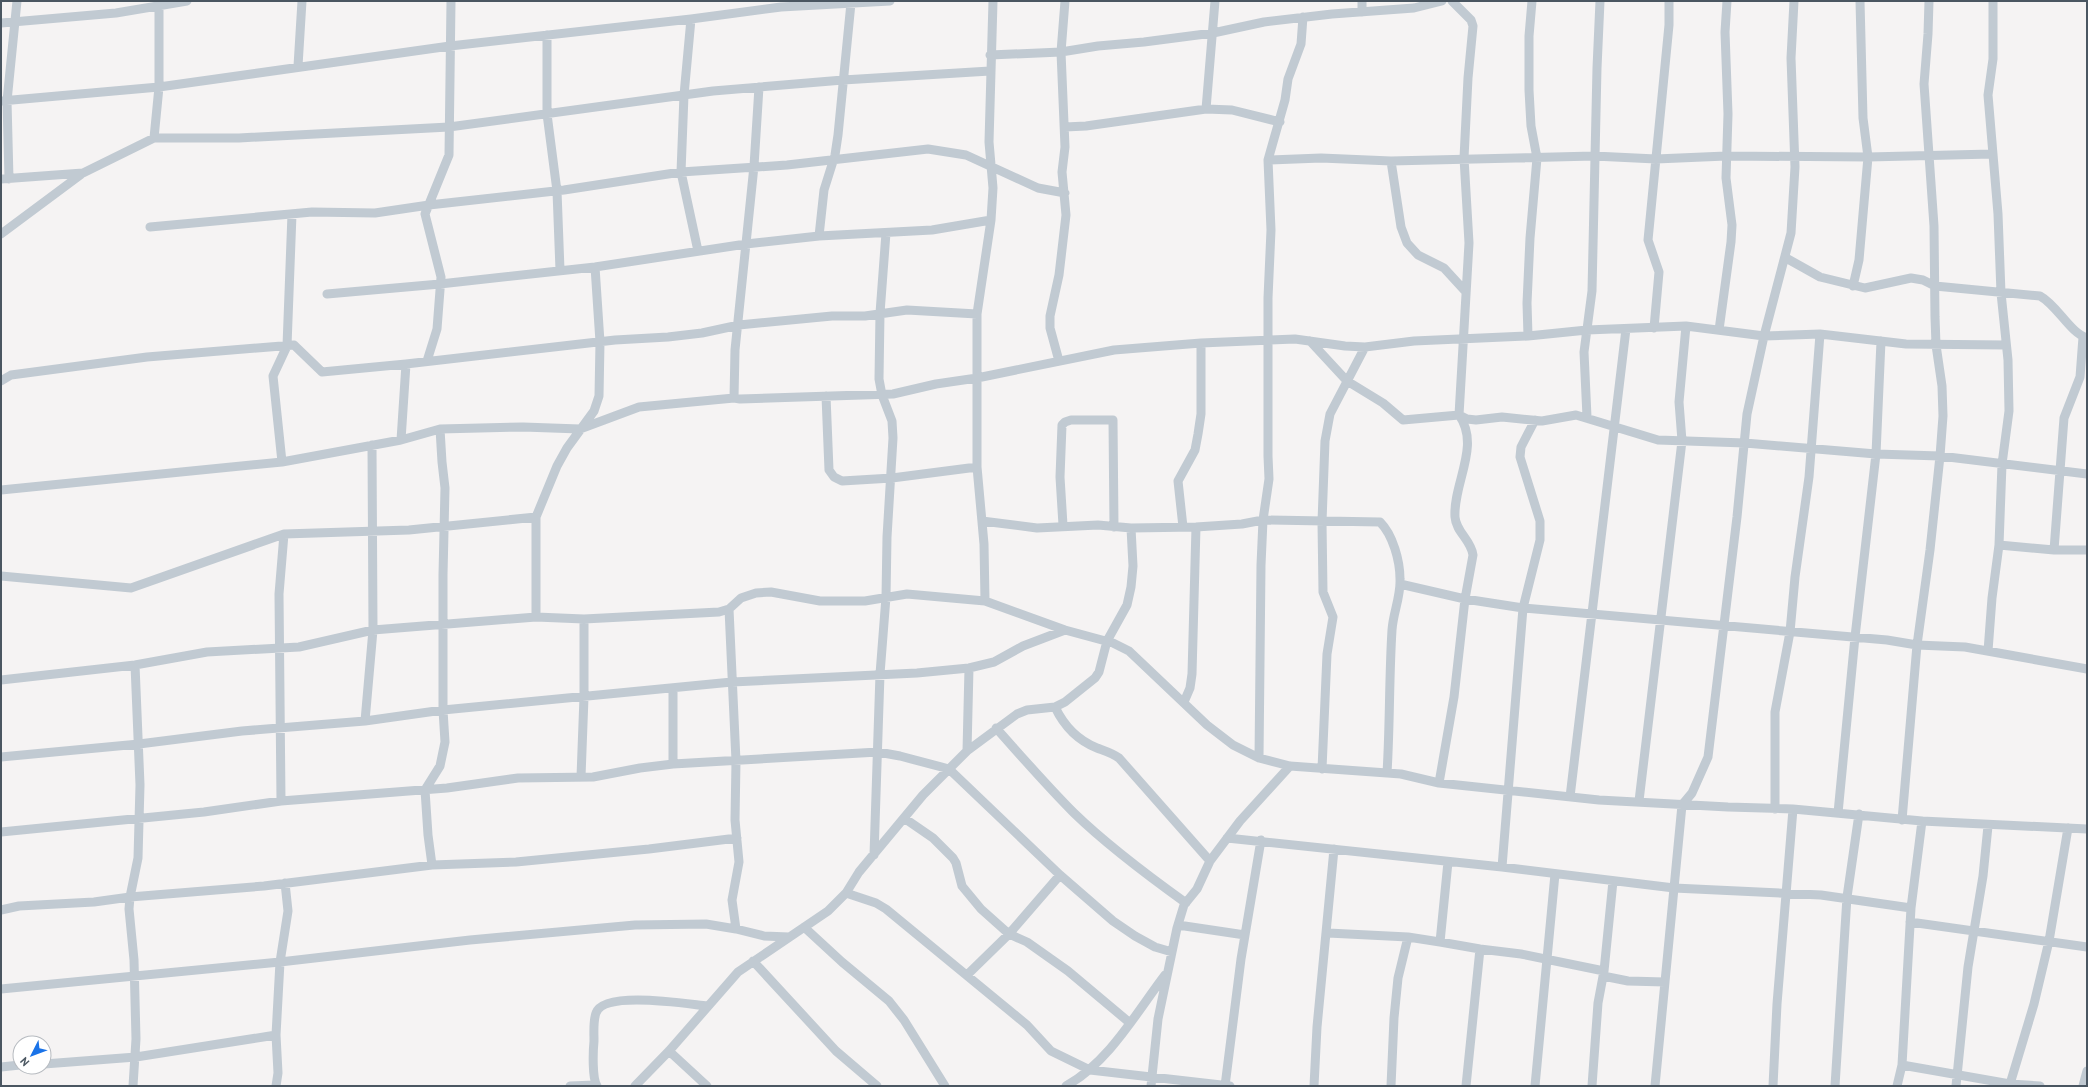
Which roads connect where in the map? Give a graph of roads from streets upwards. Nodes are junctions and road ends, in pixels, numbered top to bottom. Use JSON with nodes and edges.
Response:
{"nodes":[{"id":1,"x":16,"y":1,"type":"edge"},
{"id":2,"x":187,"y":1,"type":"edge"},
{"id":3,"x":302,"y":1,"type":"edge"},
{"id":4,"x":451,"y":1,"type":"edge"},
{"id":5,"x":890,"y":1,"type":"edge"},
{"id":6,"x":992,"y":1,"type":"edge"},
{"id":7,"x":1065,"y":1,"type":"edge"},
{"id":8,"x":1215,"y":1,"type":"edge"},
{"id":9,"x":1362,"y":1,"type":"edge"},
{"id":10,"x":1442,"y":1,"type":"edge"},
{"id":11,"x":1452,"y":1,"type":"edge"},
{"id":12,"x":1532,"y":1,"type":"edge"},
{"id":13,"x":1600,"y":1,"type":"edge"},
{"id":14,"x":1669,"y":1,"type":"edge"},
{"id":15,"x":1727,"y":1,"type":"edge"},
{"id":16,"x":1794,"y":1,"type":"edge"},
{"id":17,"x":1860,"y":1,"type":"edge"},
{"id":18,"x":1929,"y":1,"type":"edge"},
{"id":19,"x":1993,"y":1,"type":"edge"},
{"id":20,"x":158,"y":3,"type":"edge"},
{"id":21,"x":851,"y":3,"type":"junction"},
{"id":22,"x":1362,"y":12,"type":"junction"},
{"id":23,"x":1304,"y":17,"type":"junction"},
{"id":24,"x":691,"y":19,"type":"junction"},
{"id":25,"x":1,"y":22,"type":"edge"},
{"id":26,"x":14,"y":22,"type":"junction"},
{"id":27,"x":1213,"y":33,"type":"junction"},
{"id":28,"x":547,"y":35,"type":"junction"},
{"id":29,"x":450,"y":46,"type":"junction"},
{"id":30,"x":1061,"y":52,"type":"junction"},
{"id":31,"x":990,"y":55,"type":"junction"},
{"id":32,"x":298,"y":66,"type":"junction"},
{"id":33,"x":990,"y":71,"type":"junction"},
{"id":34,"x":843,"y":80,"type":"junction"},
{"id":35,"x":159,"y":87,"type":"junction"},
{"id":36,"x":759,"y":87,"type":"junction"},
{"id":37,"x":684,"y":95,"type":"junction"},
{"id":38,"x":4,"y":101,"type":"edge"},
{"id":39,"x":1206,"y":109,"type":"junction"},
{"id":40,"x":547,"y":114,"type":"junction"},
{"id":41,"x":1280,"y":122,"type":"junction"},
{"id":42,"x":449,"y":127,"type":"junction"},
{"id":43,"x":1065,"y":127,"type":"junction"},
{"id":44,"x":154,"y":138,"type":"junction"},
{"id":45,"x":1930,"y":154,"type":"junction"},
{"id":46,"x":1992,"y":154,"type":"junction"},
{"id":47,"x":1594,"y":156,"type":"junction"},
{"id":48,"x":1726,"y":156,"type":"junction"},
{"id":49,"x":1794,"y":156,"type":"junction"},
{"id":50,"x":1868,"y":157,"type":"junction"},
{"id":51,"x":1464,"y":158,"type":"junction"},
{"id":52,"x":1537,"y":158,"type":"junction"},
{"id":53,"x":1656,"y":159,"type":"junction"},
{"id":54,"x":833,"y":160,"type":"junction"},
{"id":55,"x":1268,"y":160,"type":"junction"},
{"id":56,"x":1391,"y":161,"type":"junction"},
{"id":57,"x":754,"y":166,"type":"junction"},
{"id":58,"x":992,"y":166,"type":"junction"},
{"id":59,"x":682,"y":172,"type":"junction"},
{"id":60,"x":83,"y":173,"type":"junction"},
{"id":61,"x":5,"y":179,"type":"edge"},
{"id":62,"x":557,"y":191,"type":"junction"},
{"id":63,"x":1064,"y":193,"type":"junction"},
{"id":64,"x":429,"y":204,"type":"junction"},
{"id":65,"x":292,"y":214,"type":"junction"},
{"id":66,"x":991,"y":220,"type":"junction"},
{"id":67,"x":150,"y":227,"type":"dead end"},
{"id":68,"x":886,"y":233,"type":"junction"},
{"id":69,"x":1,"y":234,"type":"edge"},
{"id":70,"x":819,"y":236,"type":"junction"},
{"id":71,"x":746,"y":244,"type":"junction"},
{"id":72,"x":698,"y":251,"type":"junction"},
{"id":73,"x":1786,"y":258,"type":"junction"},
{"id":74,"x":595,"y":266,"type":"junction"},
{"id":75,"x":560,"y":270,"type":"junction"},
{"id":76,"x":440,"y":284,"type":"junction"},
{"id":77,"x":1853,"y":286,"type":"junction"},
{"id":78,"x":1935,"y":286,"type":"junction"},
{"id":79,"x":1466,"y":292,"type":"junction"},
{"id":80,"x":2001,"y":293,"type":"junction"},
{"id":81,"x":327,"y":294,"type":"dead end"},
{"id":82,"x":880,"y":313,"type":"junction"},
{"id":83,"x":976,"y":314,"type":"junction"},
{"id":84,"x":739,"y":325,"type":"junction"},
{"id":85,"x":1686,"y":326,"type":"junction"},
{"id":86,"x":1654,"y":328,"type":"junction"},
{"id":87,"x":1626,"y":329,"type":"junction"},
{"id":88,"x":1587,"y":330,"type":"junction"},
{"id":89,"x":1719,"y":330,"type":"junction"},
{"id":90,"x":1820,"y":334,"type":"junction"},
{"id":91,"x":1528,"y":336,"type":"junction"},
{"id":92,"x":1764,"y":336,"type":"junction"},
{"id":93,"x":2085,"y":337,"type":"edge"},
{"id":94,"x":1464,"y":340,"type":"junction"},
{"id":95,"x":1268,"y":341,"type":"junction"},
{"id":96,"x":1310,"y":341,"type":"junction"},
{"id":97,"x":1881,"y":341,"type":"junction"},
{"id":98,"x":600,"y":342,"type":"junction"},
{"id":99,"x":1201,"y":343,"type":"junction"},
{"id":100,"x":2006,"y":344,"type":"junction"},
{"id":101,"x":1936,"y":345,"type":"junction"},
{"id":102,"x":288,"y":346,"type":"junction"},
{"id":103,"x":1365,"y":347,"type":"junction"},
{"id":104,"x":427,"y":361,"type":"junction"},
{"id":105,"x":1059,"y":361,"type":"junction"},
{"id":106,"x":406,"y":364,"type":"junction"},
{"id":107,"x":977,"y":378,"type":"junction"},
{"id":108,"x":1,"y":381,"type":"edge"},
{"id":109,"x":1347,"y":381,"type":"junction"},
{"id":110,"x":882,"y":395,"type":"junction"},
{"id":111,"x":826,"y":396,"type":"junction"},
{"id":112,"x":734,"y":398,"type":"junction"},
{"id":113,"x":1459,"y":415,"type":"junction"},
{"id":114,"x":1587,"y":417,"type":"junction"},
{"id":115,"x":1535,"y":420,"type":"junction"},
{"id":116,"x":1615,"y":428,"type":"junction"},
{"id":117,"x":440,"y":429,"type":"junction"},
{"id":118,"x":580,"y":429,"type":"junction"},
{"id":119,"x":401,"y":440,"type":"junction"},
{"id":120,"x":1682,"y":441,"type":"junction"},
{"id":121,"x":1745,"y":443,"type":"junction"},
{"id":122,"x":372,"y":445,"type":"junction"},
{"id":123,"x":1810,"y":448,"type":"junction"},
{"id":124,"x":1876,"y":454,"type":"junction"},
{"id":125,"x":1940,"y":456,"type":"junction"},
{"id":126,"x":282,"y":462,"type":"junction"},
{"id":127,"x":2002,"y":464,"type":"junction"},
{"id":128,"x":977,"y":466,"type":"junction"},
{"id":129,"x":2060,"y":472,"type":"junction"},
{"id":130,"x":2087,"y":474,"type":"edge"},
{"id":131,"x":892,"y":478,"type":"junction"},
{"id":132,"x":1,"y":490,"type":"edge"},
{"id":133,"x":536,"y":517,"type":"junction"},
{"id":134,"x":1263,"y":520,"type":"junction"},
{"id":135,"x":982,"y":521,"type":"junction"},
{"id":136,"x":1322,"y":522,"type":"junction"},
{"id":137,"x":1063,"y":526,"type":"junction"},
{"id":138,"x":444,"y":527,"type":"junction"},
{"id":139,"x":1114,"y":527,"type":"junction"},
{"id":140,"x":1183,"y":527,"type":"junction"},
{"id":141,"x":1196,"y":527,"type":"junction"},
{"id":142,"x":1131,"y":528,"type":"junction"},
{"id":143,"x":372,"y":532,"type":"junction"},
{"id":144,"x":284,"y":534,"type":"junction"},
{"id":145,"x":1999,"y":545,"type":"junction"},
{"id":146,"x":2054,"y":550,"type":"junction"},
{"id":147,"x":2087,"y":550,"type":"edge"},
{"id":148,"x":1,"y":576,"type":"edge"},
{"id":149,"x":1400,"y":584,"type":"junction"},
{"id":150,"x":886,"y":597,"type":"junction"},
{"id":151,"x":1465,"y":599,"type":"junction"},
{"id":152,"x":985,"y":601,"type":"junction"},
{"id":153,"x":729,"y":608,"type":"junction"},
{"id":154,"x":1523,"y":608,"type":"junction"},
{"id":155,"x":1592,"y":615,"type":"junction"},
{"id":156,"x":536,"y":617,"type":"junction"},
{"id":157,"x":584,"y":618,"type":"junction"},
{"id":158,"x":1662,"y":621,"type":"junction"},
{"id":159,"x":444,"y":626,"type":"junction"},
{"id":160,"x":1722,"y":626,"type":"junction"},
{"id":161,"x":373,"y":630,"type":"junction"},
{"id":162,"x":1065,"y":630,"type":"junction"},
{"id":163,"x":1790,"y":632,"type":"junction"},
{"id":164,"x":1855,"y":637,"type":"junction"},
{"id":165,"x":1107,"y":641,"type":"junction"},
{"id":166,"x":1917,"y":645,"type":"junction"},
{"id":167,"x":280,"y":648,"type":"junction"},
{"id":168,"x":1988,"y":651,"type":"junction"},
{"id":169,"x":135,"y":665,"type":"junction"},
{"id":170,"x":969,"y":668,"type":"junction"},
{"id":171,"x":2087,"y":670,"type":"edge"},
{"id":172,"x":880,"y":674,"type":"junction"},
{"id":173,"x":1,"y":680,"type":"edge"},
{"id":174,"x":732,"y":682,"type":"junction"},
{"id":175,"x":673,"y":688,"type":"junction"},
{"id":176,"x":584,"y":697,"type":"junction"},
{"id":177,"x":1184,"y":702,"type":"junction"},
{"id":178,"x":1055,"y":707,"type":"junction"},
{"id":179,"x":443,"y":710,"type":"junction"},
{"id":180,"x":366,"y":720,"type":"junction"},
{"id":181,"x":280,"y":728,"type":"junction"},
{"id":182,"x":996,"y":728,"type":"junction"},
{"id":183,"x":139,"y":744,"type":"junction"},
{"id":184,"x":967,"y":751,"type":"junction"},
{"id":185,"x":878,"y":752,"type":"junction"},
{"id":186,"x":1,"y":757,"type":"edge"},
{"id":187,"x":1259,"y":758,"type":"junction"},
{"id":188,"x":736,"y":761,"type":"junction"},
{"id":189,"x":673,"y":764,"type":"junction"},
{"id":190,"x":1290,"y":766,"type":"junction"},
{"id":191,"x":949,"y":768,"type":"junction"},
{"id":192,"x":1322,"y":769,"type":"junction"},
{"id":193,"x":1387,"y":773,"type":"junction"},
{"id":194,"x":582,"y":777,"type":"junction"},
{"id":195,"x":1439,"y":783,"type":"junction"},
{"id":196,"x":425,"y":790,"type":"junction"},
{"id":197,"x":1508,"y":791,"type":"junction"},
{"id":198,"x":1570,"y":797,"type":"junction"},
{"id":199,"x":281,"y":801,"type":"junction"},
{"id":200,"x":1639,"y":801,"type":"junction"},
{"id":201,"x":1682,"y":805,"type":"junction"},
{"id":202,"x":1775,"y":809,"type":"junction"},
{"id":203,"x":1793,"y":809,"type":"junction"},
{"id":204,"x":1838,"y":813,"type":"junction"},
{"id":205,"x":1859,"y":814,"type":"junction"},
{"id":206,"x":904,"y":818,"type":"junction"},
{"id":207,"x":140,"y":819,"type":"junction"},
{"id":208,"x":1902,"y":820,"type":"junction"},
{"id":209,"x":1922,"y":821,"type":"junction"},
{"id":210,"x":1988,"y":826,"type":"junction"},
{"id":211,"x":2068,"y":828,"type":"junction"},
{"id":212,"x":2087,"y":830,"type":"edge"},
{"id":213,"x":1,"y":832,"type":"edge"},
{"id":214,"x":737,"y":838,"type":"junction"},
{"id":215,"x":1227,"y":838,"type":"junction"},
{"id":216,"x":1261,"y":840,"type":"junction"},
{"id":217,"x":1334,"y":849,"type":"junction"},
{"id":218,"x":874,"y":855,"type":"junction"},
{"id":219,"x":1210,"y":861,"type":"junction"},
{"id":220,"x":1448,"y":862,"type":"junction"},
{"id":221,"x":432,"y":865,"type":"junction"},
{"id":222,"x":1502,"y":867,"type":"junction"},
{"id":223,"x":1555,"y":874,"type":"junction"},
{"id":224,"x":1060,"y":875,"type":"junction"},
{"id":225,"x":1613,"y":881,"type":"junction"},
{"id":226,"x":284,"y":884,"type":"junction"},
{"id":227,"x":1674,"y":888,"type":"junction"},
{"id":228,"x":846,"y":893,"type":"junction"},
{"id":229,"x":1787,"y":894,"type":"junction"},
{"id":230,"x":130,"y":897,"type":"junction"},
{"id":231,"x":1846,"y":898,"type":"junction"},
{"id":232,"x":1186,"y":902,"type":"junction"},
{"id":233,"x":1911,"y":908,"type":"junction"},
{"id":234,"x":1,"y":910,"type":"edge"},
{"id":235,"x":1910,"y":922,"type":"junction"},
{"id":236,"x":1178,"y":925,"type":"junction"},
{"id":237,"x":804,"y":927,"type":"junction"},
{"id":238,"x":736,"y":929,"type":"junction"},
{"id":239,"x":1972,"y":931,"type":"junction"},
{"id":240,"x":1328,"y":933,"type":"junction"},
{"id":241,"x":1009,"y":934,"type":"junction"},
{"id":242,"x":1245,"y":935,"type":"junction"},
{"id":243,"x":789,"y":937,"type":"junction"},
{"id":244,"x":1408,"y":938,"type":"junction"},
{"id":245,"x":2049,"y":941,"type":"junction"},
{"id":246,"x":1440,"y":942,"type":"junction"},
{"id":247,"x":2087,"y":947,"type":"edge"},
{"id":248,"x":1480,"y":949,"type":"junction"},
{"id":249,"x":1172,"y":952,"type":"junction"},
{"id":250,"x":1546,"y":960,"type":"junction"},
{"id":251,"x":753,"y":961,"type":"junction"},
{"id":252,"x":280,"y":962,"type":"junction"},
{"id":253,"x":1167,"y":973,"type":"junction"},
{"id":254,"x":1604,"y":974,"type":"junction"},
{"id":255,"x":967,"y":975,"type":"junction"},
{"id":256,"x":134,"y":977,"type":"junction"},
{"id":257,"x":1665,"y":982,"type":"junction"},
{"id":258,"x":1,"y":990,"type":"edge"},
{"id":259,"x":707,"y":1006,"type":"junction"},
{"id":260,"x":1130,"y":1023,"type":"junction"},
{"id":261,"x":276,"y":1035,"type":"junction"},
{"id":262,"x":669,"y":1051,"type":"junction"},
{"id":263,"x":136,"y":1057,"type":"junction"},
{"id":264,"x":52,"y":1063,"type":"edge"},
{"id":265,"x":1902,"y":1065,"type":"junction"},
{"id":266,"x":12,"y":1066,"type":"edge"},
{"id":267,"x":1,"y":1067,"type":"edge"},
{"id":268,"x":1090,"y":1070,"type":"junction"},
{"id":269,"x":2087,"y":1071,"type":"edge"},
{"id":270,"x":1152,"y":1076,"type":"junction"},
{"id":271,"x":1957,"y":1076,"type":"junction"},
{"id":272,"x":2010,"y":1084,"type":"junction"},
{"id":273,"x":1071,"y":1085,"type":"edge"},
{"id":274,"x":133,"y":1086,"type":"edge"},
{"id":275,"x":276,"y":1086,"type":"edge"},
{"id":276,"x":570,"y":1086,"type":"edge"},
{"id":277,"x":596,"y":1086,"type":"edge"},
{"id":278,"x":635,"y":1086,"type":"edge"},
{"id":279,"x":707,"y":1086,"type":"edge"},
{"id":280,"x":877,"y":1086,"type":"edge"},
{"id":281,"x":945,"y":1086,"type":"edge"},
{"id":282,"x":1150,"y":1086,"type":"edge"},
{"id":283,"x":1225,"y":1086,"type":"edge"},
{"id":284,"x":1230,"y":1086,"type":"edge"},
{"id":285,"x":1314,"y":1086,"type":"edge"},
{"id":286,"x":1391,"y":1086,"type":"edge"},
{"id":287,"x":1466,"y":1086,"type":"edge"},
{"id":288,"x":1535,"y":1086,"type":"edge"},
{"id":289,"x":1592,"y":1086,"type":"edge"},
{"id":290,"x":1655,"y":1086,"type":"edge"},
{"id":291,"x":1773,"y":1086,"type":"edge"},
{"id":292,"x":1835,"y":1086,"type":"edge"},
{"id":293,"x":1897,"y":1086,"type":"edge"},
{"id":294,"x":1956,"y":1086,"type":"edge"},
{"id":295,"x":2040,"y":1086,"type":"edge"},
{"id":296,"x":2083,"y":1086,"type":"edge"}],
"edges":[{"from":1,"to":26,"type":"street"},
{"from":2,"to":20,"type":"street"},
{"from":3,"to":32,"type":"street"},
{"from":4,"to":29,"type":"street"},
{"from":5,"to":21,"type":"street"},
{"from":6,"to":31,"type":"street"},
{"from":7,"to":30,"type":"street"},
{"from":8,"to":27,"type":"street"},
{"from":9,"to":22,"type":"street"},
{"from":10,"to":22,"type":"street"},
{"from":11,"to":51,"type":"street"},
{"from":12,"to":52,"type":"street"},
{"from":13,"to":47,"type":"street"},
{"from":14,"to":53,"type":"street"},
{"from":15,"to":48,"type":"street"},
{"from":16,"to":49,"type":"street"},
{"from":17,"to":50,"type":"street"},
{"from":18,"to":45,"type":"street"},
{"from":19,"to":46,"type":"street"},
{"from":20,"to":26,"type":"street"},
{"from":20,"to":35,"type":"street"},
{"from":21,"to":24,"type":"street"},
{"from":21,"to":34,"type":"street"},
{"from":22,"to":23,"type":"street"},
{"from":23,"to":27,"type":"street"},
{"from":23,"to":41,"type":"street"},
{"from":24,"to":28,"type":"street"},
{"from":24,"to":37,"type":"street"},
{"from":25,"to":26,"type":"street"},
{"from":26,"to":38,"type":"street"},
{"from":27,"to":30,"type":"street"},
{"from":27,"to":39,"type":"street"},
{"from":28,"to":29,"type":"street"},
{"from":28,"to":40,"type":"street"},
{"from":29,"to":32,"type":"street"},
{"from":29,"to":42,"type":"street"},
{"from":30,"to":31,"type":"street"},
{"from":30,"to":43,"type":"street"},
{"from":31,"to":33,"type":"street"},
{"from":32,"to":35,"type":"street"},
{"from":33,"to":34,"type":"street"},
{"from":33,"to":58,"type":"street"},
{"from":34,"to":36,"type":"street"},
{"from":34,"to":54,"type":"street"},
{"from":35,"to":38,"type":"street"},
{"from":35,"to":44,"type":"street"},
{"from":36,"to":37,"type":"street"},
{"from":36,"to":57,"type":"street"},
{"from":37,"to":40,"type":"street"},
{"from":37,"to":59,"type":"street"},
{"from":38,"to":61,"type":"street"},
{"from":39,"to":41,"type":"street"},
{"from":39,"to":43,"type":"street"},
{"from":40,"to":42,"type":"street"},
{"from":40,"to":62,"type":"street"},
{"from":41,"to":55,"type":"street"},
{"from":42,"to":44,"type":"street"},
{"from":42,"to":64,"type":"street"},
{"from":43,"to":63,"type":"street"},
{"from":44,"to":60,"type":"street"},
{"from":45,"to":46,"type":"street"},
{"from":45,"to":50,"type":"street"},
{"from":45,"to":78,"type":"street"},
{"from":46,"to":80,"type":"street"},
{"from":47,"to":52,"type":"street"},
{"from":47,"to":53,"type":"street"},
{"from":47,"to":88,"type":"street"},
{"from":48,"to":49,"type":"street"},
{"from":48,"to":53,"type":"street"},
{"from":48,"to":89,"type":"street"},
{"from":49,"to":50,"type":"street"},
{"from":49,"to":73,"type":"street"},
{"from":50,"to":77,"type":"street"},
{"from":51,"to":52,"type":"street"},
{"from":51,"to":56,"type":"street"},
{"from":51,"to":79,"type":"street"},
{"from":52,"to":91,"type":"street"},
{"from":53,"to":86,"type":"street"},
{"from":54,"to":57,"type":"street"},
{"from":54,"to":58,"type":"street"},
{"from":54,"to":70,"type":"street"},
{"from":55,"to":56,"type":"street"},
{"from":55,"to":95,"type":"street"},
{"from":56,"to":79,"type":"street"},
{"from":57,"to":59,"type":"street"},
{"from":57,"to":71,"type":"street"},
{"from":58,"to":63,"type":"street"},
{"from":58,"to":66,"type":"street"},
{"from":59,"to":62,"type":"street"},
{"from":59,"to":72,"type":"street"},
{"from":60,"to":61,"type":"street"},
{"from":60,"to":69,"type":"street"},
{"from":62,"to":64,"type":"street"},
{"from":62,"to":75,"type":"street"},
{"from":63,"to":105,"type":"street"},
{"from":64,"to":65,"type":"street"},
{"from":64,"to":76,"type":"street"},
{"from":65,"to":67,"type":"street"},
{"from":65,"to":102,"type":"street"},
{"from":66,"to":68,"type":"street"},
{"from":66,"to":83,"type":"street"},
{"from":68,"to":70,"type":"street"},
{"from":68,"to":82,"type":"street"},
{"from":70,"to":71,"type":"street"},
{"from":71,"to":72,"type":"street"},
{"from":71,"to":84,"type":"street"},
{"from":72,"to":74,"type":"street"},
{"from":73,"to":77,"type":"street"},
{"from":73,"to":92,"type":"street"},
{"from":74,"to":75,"type":"street"},
{"from":74,"to":98,"type":"street"},
{"from":75,"to":76,"type":"street"},
{"from":76,"to":81,"type":"street"},
{"from":76,"to":104,"type":"street"},
{"from":77,"to":78,"type":"street"},
{"from":78,"to":80,"type":"street"},
{"from":78,"to":101,"type":"street"},
{"from":79,"to":94,"type":"street"},
{"from":80,"to":93,"type":"street"},
{"from":80,"to":100,"type":"street"},
{"from":82,"to":83,"type":"street"},
{"from":82,"to":84,"type":"street"},
{"from":82,"to":110,"type":"street"},
{"from":83,"to":107,"type":"street"},
{"from":84,"to":98,"type":"street"},
{"from":84,"to":112,"type":"street"},
{"from":85,"to":86,"type":"street"},
{"from":85,"to":89,"type":"street"},
{"from":85,"to":120,"type":"street"},
{"from":86,"to":87,"type":"street"},
{"from":87,"to":88,"type":"street"},
{"from":87,"to":116,"type":"street"},
{"from":88,"to":91,"type":"street"},
{"from":88,"to":114,"type":"street"},
{"from":89,"to":92,"type":"street"},
{"from":90,"to":92,"type":"street"},
{"from":90,"to":97,"type":"street"},
{"from":90,"to":123,"type":"street"},
{"from":91,"to":94,"type":"street"},
{"from":92,"to":121,"type":"street"},
{"from":93,"to":129,"type":"street"},
{"from":94,"to":103,"type":"street"},
{"from":94,"to":113,"type":"street"},
{"from":95,"to":96,"type":"street"},
{"from":95,"to":99,"type":"street"},
{"from":95,"to":134,"type":"street"},
{"from":96,"to":103,"type":"street"},
{"from":96,"to":109,"type":"street"},
{"from":97,"to":101,"type":"street"},
{"from":97,"to":124,"type":"street"},
{"from":98,"to":104,"type":"street"},
{"from":98,"to":118,"type":"street"},
{"from":99,"to":105,"type":"street"},
{"from":99,"to":140,"type":"street"},
{"from":100,"to":101,"type":"street"},
{"from":100,"to":127,"type":"street"},
{"from":101,"to":125,"type":"street"},
{"from":102,"to":106,"type":"street"},
{"from":102,"to":108,"type":"street"},
{"from":102,"to":126,"type":"street"},
{"from":103,"to":109,"type":"street"},
{"from":104,"to":106,"type":"street"},
{"from":105,"to":107,"type":"street"},
{"from":106,"to":119,"type":"street"},
{"from":107,"to":110,"type":"street"},
{"from":107,"to":128,"type":"street"},
{"from":109,"to":113,"type":"street"},
{"from":109,"to":136,"type":"street"},
{"from":110,"to":111,"type":"street"},
{"from":110,"to":131,"type":"street"},
{"from":111,"to":112,"type":"street"},
{"from":111,"to":131,"type":"street"},
{"from":112,"to":118,"type":"street"},
{"from":113,"to":115,"type":"street"},
{"from":113,"to":151,"type":"street"},
{"from":114,"to":115,"type":"street"},
{"from":114,"to":116,"type":"street"},
{"from":115,"to":154,"type":"street"},
{"from":116,"to":120,"type":"street"},
{"from":116,"to":155,"type":"street"},
{"from":117,"to":118,"type":"street"},
{"from":117,"to":119,"type":"street"},
{"from":117,"to":138,"type":"street"},
{"from":118,"to":133,"type":"street"},
{"from":119,"to":122,"type":"street"},
{"from":120,"to":121,"type":"street"},
{"from":120,"to":158,"type":"street"},
{"from":121,"to":123,"type":"street"},
{"from":121,"to":160,"type":"street"},
{"from":122,"to":126,"type":"street"},
{"from":122,"to":143,"type":"street"},
{"from":123,"to":124,"type":"street"},
{"from":123,"to":163,"type":"street"},
{"from":124,"to":125,"type":"street"},
{"from":124,"to":164,"type":"street"},
{"from":125,"to":127,"type":"street"},
{"from":125,"to":166,"type":"street"},
{"from":126,"to":132,"type":"street"},
{"from":127,"to":129,"type":"street"},
{"from":127,"to":145,"type":"street"},
{"from":128,"to":131,"type":"street"},
{"from":128,"to":135,"type":"street"},
{"from":129,"to":130,"type":"street"},
{"from":129,"to":146,"type":"street"},
{"from":131,"to":150,"type":"street"},
{"from":133,"to":138,"type":"street"},
{"from":133,"to":156,"type":"street"},
{"from":134,"to":136,"type":"street"},
{"from":134,"to":141,"type":"street"},
{"from":134,"to":187,"type":"street"},
{"from":135,"to":137,"type":"street"},
{"from":135,"to":152,"type":"street"},
{"from":136,"to":149,"type":"street"},
{"from":136,"to":192,"type":"street"},
{"from":137,"to":139,"type":"street"},
{"from":137,"to":139,"type":"street"},
{"from":138,"to":143,"type":"street"},
{"from":138,"to":159,"type":"street"},
{"from":139,"to":142,"type":"street"},
{"from":140,"to":141,"type":"street"},
{"from":140,"to":142,"type":"street"},
{"from":141,"to":177,"type":"street"},
{"from":142,"to":165,"type":"street"},
{"from":143,"to":144,"type":"street"},
{"from":143,"to":161,"type":"street"},
{"from":144,"to":148,"type":"street"},
{"from":144,"to":167,"type":"street"},
{"from":145,"to":146,"type":"street"},
{"from":145,"to":168,"type":"street"},
{"from":146,"to":147,"type":"street"},
{"from":149,"to":151,"type":"street"},
{"from":149,"to":193,"type":"street"},
{"from":150,"to":152,"type":"street"},
{"from":150,"to":153,"type":"street"},
{"from":150,"to":172,"type":"street"},
{"from":151,"to":154,"type":"street"},
{"from":151,"to":195,"type":"street"},
{"from":152,"to":162,"type":"street"},
{"from":153,"to":157,"type":"street"},
{"from":153,"to":174,"type":"street"},
{"from":154,"to":155,"type":"street"},
{"from":154,"to":197,"type":"street"},
{"from":155,"to":158,"type":"street"},
{"from":155,"to":198,"type":"street"},
{"from":156,"to":157,"type":"street"},
{"from":156,"to":159,"type":"street"},
{"from":157,"to":176,"type":"street"},
{"from":158,"to":160,"type":"street"},
{"from":158,"to":200,"type":"street"},
{"from":159,"to":161,"type":"street"},
{"from":159,"to":179,"type":"street"},
{"from":160,"to":163,"type":"street"},
{"from":160,"to":201,"type":"street"},
{"from":161,"to":167,"type":"street"},
{"from":161,"to":180,"type":"street"},
{"from":162,"to":165,"type":"street"},
{"from":162,"to":170,"type":"street"},
{"from":163,"to":164,"type":"street"},
{"from":163,"to":202,"type":"street"},
{"from":164,"to":166,"type":"street"},
{"from":164,"to":204,"type":"street"},
{"from":165,"to":177,"type":"street"},
{"from":165,"to":178,"type":"street"},
{"from":166,"to":168,"type":"street"},
{"from":166,"to":208,"type":"street"},
{"from":167,"to":169,"type":"street"},
{"from":167,"to":181,"type":"street"},
{"from":168,"to":171,"type":"street"},
{"from":169,"to":173,"type":"street"},
{"from":169,"to":183,"type":"street"},
{"from":170,"to":172,"type":"street"},
{"from":170,"to":184,"type":"street"},
{"from":172,"to":174,"type":"street"},
{"from":172,"to":185,"type":"street"},
{"from":174,"to":175,"type":"street"},
{"from":174,"to":188,"type":"street"},
{"from":175,"to":176,"type":"street"},
{"from":175,"to":189,"type":"street"},
{"from":176,"to":179,"type":"street"},
{"from":176,"to":194,"type":"street"},
{"from":177,"to":187,"type":"street"},
{"from":178,"to":182,"type":"street"},
{"from":178,"to":219,"type":"street"},
{"from":179,"to":180,"type":"street"},
{"from":179,"to":196,"type":"street"},
{"from":180,"to":181,"type":"street"},
{"from":181,"to":183,"type":"street"},
{"from":181,"to":199,"type":"street"},
{"from":182,"to":184,"type":"street"},
{"from":182,"to":232,"type":"street"},
{"from":183,"to":186,"type":"street"},
{"from":183,"to":207,"type":"street"},
{"from":184,"to":191,"type":"street"},
{"from":185,"to":188,"type":"street"},
{"from":185,"to":191,"type":"street"},
{"from":185,"to":218,"type":"street"},
{"from":187,"to":190,"type":"street"},
{"from":188,"to":189,"type":"street"},
{"from":188,"to":214,"type":"street"},
{"from":189,"to":194,"type":"street"},
{"from":190,"to":192,"type":"street"},
{"from":190,"to":215,"type":"street"},
{"from":191,"to":206,"type":"street"},
{"from":191,"to":224,"type":"street"},
{"from":192,"to":193,"type":"street"},
{"from":193,"to":195,"type":"street"},
{"from":194,"to":196,"type":"street"},
{"from":195,"to":197,"type":"street"},
{"from":196,"to":199,"type":"street"},
{"from":196,"to":221,"type":"street"},
{"from":197,"to":198,"type":"street"},
{"from":197,"to":222,"type":"street"},
{"from":198,"to":200,"type":"street"},
{"from":199,"to":207,"type":"street"},
{"from":200,"to":201,"type":"street"},
{"from":201,"to":202,"type":"street"},
{"from":201,"to":227,"type":"street"},
{"from":202,"to":203,"type":"street"},
{"from":203,"to":204,"type":"street"},
{"from":203,"to":229,"type":"street"},
{"from":204,"to":205,"type":"street"},
{"from":205,"to":208,"type":"street"},
{"from":205,"to":231,"type":"street"},
{"from":206,"to":218,"type":"street"},
{"from":206,"to":241,"type":"street"},
{"from":207,"to":213,"type":"street"},
{"from":207,"to":230,"type":"street"},
{"from":208,"to":209,"type":"street"},
{"from":209,"to":210,"type":"street"},
{"from":209,"to":233,"type":"street"},
{"from":210,"to":211,"type":"street"},
{"from":210,"to":239,"type":"street"},
{"from":211,"to":212,"type":"street"},
{"from":211,"to":245,"type":"street"},
{"from":214,"to":221,"type":"street"},
{"from":214,"to":238,"type":"street"},
{"from":215,"to":216,"type":"street"},
{"from":215,"to":219,"type":"street"},
{"from":216,"to":217,"type":"street"},
{"from":216,"to":242,"type":"street"},
{"from":217,"to":220,"type":"street"},
{"from":217,"to":240,"type":"street"},
{"from":218,"to":228,"type":"street"},
{"from":219,"to":232,"type":"street"},
{"from":220,"to":222,"type":"street"},
{"from":220,"to":246,"type":"street"},
{"from":221,"to":226,"type":"street"},
{"from":222,"to":223,"type":"street"},
{"from":223,"to":225,"type":"street"},
{"from":223,"to":250,"type":"street"},
{"from":224,"to":241,"type":"street"},
{"from":224,"to":249,"type":"street"},
{"from":225,"to":227,"type":"street"},
{"from":225,"to":254,"type":"street"},
{"from":226,"to":230,"type":"street"},
{"from":226,"to":252,"type":"street"},
{"from":227,"to":229,"type":"street"},
{"from":227,"to":257,"type":"street"},
{"from":228,"to":237,"type":"street"},
{"from":228,"to":255,"type":"street"},
{"from":229,"to":231,"type":"street"},
{"from":229,"to":291,"type":"street"},
{"from":230,"to":234,"type":"street"},
{"from":230,"to":256,"type":"street"},
{"from":231,"to":233,"type":"street"},
{"from":231,"to":292,"type":"street"},
{"from":232,"to":236,"type":"street"},
{"from":233,"to":235,"type":"street"},
{"from":235,"to":239,"type":"street"},
{"from":235,"to":265,"type":"street"},
{"from":236,"to":242,"type":"street"},
{"from":236,"to":249,"type":"street"},
{"from":237,"to":243,"type":"street"},
{"from":237,"to":281,"type":"street"},
{"from":238,"to":243,"type":"street"},
{"from":238,"to":252,"type":"street"},
{"from":239,"to":245,"type":"street"},
{"from":239,"to":271,"type":"street"},
{"from":240,"to":244,"type":"street"},
{"from":240,"to":285,"type":"street"},
{"from":241,"to":255,"type":"street"},
{"from":241,"to":260,"type":"street"},
{"from":242,"to":283,"type":"street"},
{"from":243,"to":251,"type":"street"},
{"from":244,"to":246,"type":"street"},
{"from":244,"to":286,"type":"street"},
{"from":245,"to":247,"type":"street"},
{"from":245,"to":272,"type":"street"},
{"from":246,"to":248,"type":"street"},
{"from":248,"to":250,"type":"street"},
{"from":248,"to":287,"type":"street"},
{"from":249,"to":253,"type":"street"},
{"from":250,"to":254,"type":"street"},
{"from":250,"to":288,"type":"street"},
{"from":251,"to":259,"type":"street"},
{"from":251,"to":280,"type":"street"},
{"from":252,"to":256,"type":"street"},
{"from":252,"to":261,"type":"street"},
{"from":253,"to":260,"type":"street"},
{"from":253,"to":270,"type":"street"},
{"from":254,"to":257,"type":"street"},
{"from":254,"to":289,"type":"street"},
{"from":255,"to":268,"type":"street"},
{"from":256,"to":258,"type":"street"},
{"from":256,"to":263,"type":"street"},
{"from":257,"to":290,"type":"street"},
{"from":259,"to":262,"type":"street"},
{"from":259,"to":277,"type":"street"},
{"from":260,"to":268,"type":"street"},
{"from":261,"to":263,"type":"street"},
{"from":261,"to":275,"type":"street"},
{"from":262,"to":278,"type":"street"},
{"from":262,"to":279,"type":"street"},
{"from":263,"to":264,"type":"street"},
{"from":263,"to":274,"type":"street"},
{"from":265,"to":271,"type":"street"},
{"from":265,"to":293,"type":"street"},
{"from":266,"to":267,"type":"street"},
{"from":268,"to":270,"type":"street"},
{"from":268,"to":273,"type":"street"},
{"from":269,"to":296,"type":"street"},
{"from":270,"to":282,"type":"street"},
{"from":270,"to":283,"type":"street"},
{"from":271,"to":272,"type":"street"},
{"from":271,"to":294,"type":"street"},
{"from":272,"to":295,"type":"street"},
{"from":276,"to":277,"type":"street"},
{"from":283,"to":284,"type":"street"}]}
